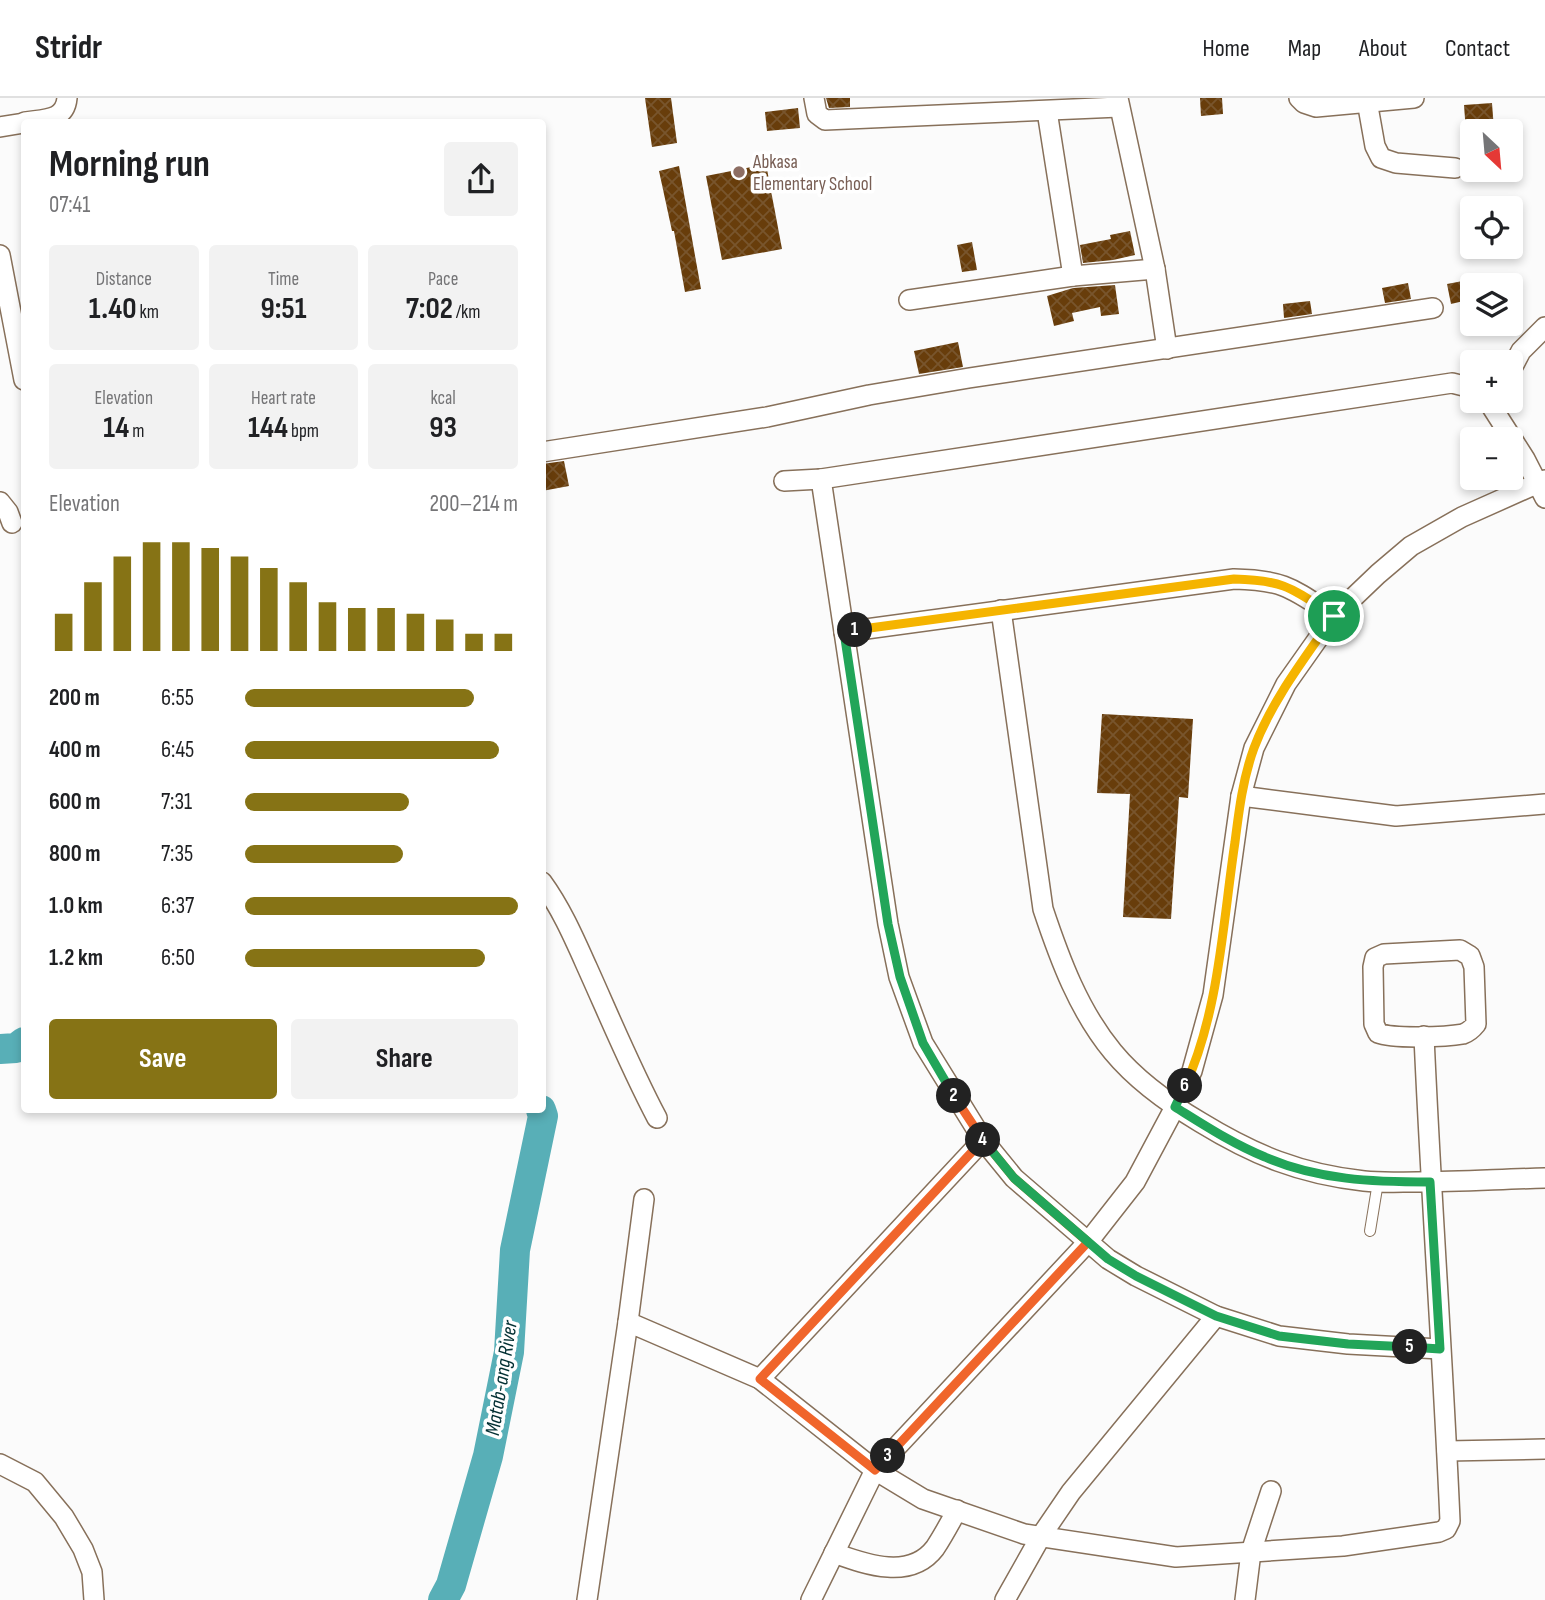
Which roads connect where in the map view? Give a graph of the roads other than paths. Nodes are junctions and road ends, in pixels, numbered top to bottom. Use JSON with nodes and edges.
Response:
{"nodes":[{"id":1,"x":67,"y":98,"type":"edge"},
{"id":2,"x":814,"y":98,"type":"edge"},
{"id":3,"x":1299,"y":98,"type":"edge"},
{"id":4,"x":1414,"y":98,"type":"edge"},
{"id":5,"x":1367,"y":101,"type":"junction"},
{"id":6,"x":1118,"y":102,"type":"edge"},
{"id":7,"x":1047,"y":111,"type":"junction"},
{"id":8,"x":46,"y":119,"type":"edge"},
{"id":9,"x":21,"y":124,"type":"edge"},
{"id":10,"x":0,"y":127,"type":"edge"},
{"id":11,"x":1455,"y":168,"type":"dead end"},
{"id":12,"x":0,"y":258,"type":"edge"},
{"id":13,"x":1155,"y":269,"type":"junction"},
{"id":14,"x":1073,"y":276,"type":"junction"},
{"id":15,"x":909,"y":300,"type":"dead end"},
{"id":16,"x":1433,"y":308,"type":"dead end"},
{"id":17,"x":1545,"y":327,"type":"edge"},
{"id":18,"x":1167,"y":349,"type":"junction"},
{"id":19,"x":1522,"y":350,"type":"edge"},
{"id":20,"x":21,"y":365,"type":"edge"},
{"id":21,"x":1460,"y":385,"type":"edge"},
{"id":22,"x":1500,"y":413,"type":"edge"},
{"id":23,"x":546,"y":451,"type":"edge"},
{"id":24,"x":821,"y":479,"type":"junction"},
{"id":25,"x":783,"y":481,"type":"dead end"},
{"id":26,"x":1543,"y":487,"type":"edge"},
{"id":27,"x":0,"y":502,"type":"edge"},
{"id":28,"x":12,"y":523,"type":"edge"},
{"id":29,"x":1000,"y":610,"type":"junction"},
{"id":30,"x":1334,"y":616,"type":"junction"},
{"id":31,"x":844,"y":632,"type":"junction"},
{"id":32,"x":1241,"y":796,"type":"junction"},
{"id":33,"x":1545,"y":803,"type":"edge"},
{"id":34,"x":546,"y":887,"type":"edge"},
{"id":35,"x":1424,"y":1036,"type":"junction"},
{"id":36,"x":1175,"y":1107,"type":"junction"},
{"id":37,"x":657,"y":1118,"type":"dead end"},
{"id":38,"x":983,"y":1140,"type":"junction"},
{"id":39,"x":1545,"y":1178,"type":"edge"},
{"id":40,"x":1378,"y":1182,"type":"junction"},
{"id":41,"x":1430,"y":1182,"type":"junction"},
{"id":42,"x":644,"y":1199,"type":"dead end"},
{"id":43,"x":1370,"y":1231,"type":"dead end"},
{"id":44,"x":1088,"y":1242,"type":"junction"},
{"id":45,"x":1216,"y":1316,"type":"junction"},
{"id":46,"x":628,"y":1322,"type":"junction"},
{"id":47,"x":1440,"y":1349,"type":"junction"},
{"id":48,"x":760,"y":1379,"type":"junction"},
{"id":49,"x":1545,"y":1448,"type":"edge"},
{"id":50,"x":1447,"y":1451,"type":"junction"},
{"id":51,"x":0,"y":1464,"type":"edge"},
{"id":52,"x":875,"y":1470,"type":"junction"},
{"id":53,"x":1271,"y":1491,"type":"dead end"},
{"id":54,"x":957,"y":1510,"type":"junction"},
{"id":55,"x":1041,"y":1536,"type":"junction"},
{"id":56,"x":1251,"y":1552,"type":"junction"},
{"id":57,"x":834,"y":1553,"type":"junction"},
{"id":58,"x":94,"y":1600,"type":"edge"},
{"id":59,"x":587,"y":1600,"type":"edge"},
{"id":60,"x":811,"y":1600,"type":"edge"},
{"id":61,"x":1005,"y":1600,"type":"edge"},
{"id":62,"x":1245,"y":1600,"type":"edge"}],
"edges":[{"from":1,"to":8,"type":"street"},
{"from":2,"to":7,"type":"street"},
{"from":3,"to":5,"type":"street"},
{"from":4,"to":5,"type":"street"},
{"from":5,"to":11,"type":"street"},
{"from":6,"to":7,"type":"street"},
{"from":6,"to":13,"type":"street"},
{"from":7,"to":14,"type":"street"},
{"from":9,"to":10,"type":"street"},
{"from":12,"to":20,"type":"street"},
{"from":13,"to":14,"type":"street"},
{"from":13,"to":18,"type":"street"},
{"from":14,"to":15,"type":"street"},
{"from":16,"to":18,"type":"street"},
{"from":17,"to":19,"type":"street"},
{"from":18,"to":23,"type":"street"},
{"from":21,"to":24,"type":"street"},
{"from":22,"to":26,"type":"street"},
{"from":24,"to":25,"type":"street"},
{"from":24,"to":31,"type":"street"},
{"from":26,"to":30,"type":"street"},
{"from":27,"to":28,"type":"street"},
{"from":29,"to":30,"type":"street"},
{"from":29,"to":31,"type":"street"},
{"from":29,"to":36,"type":"street"},
{"from":30,"to":32,"type":"street"},
{"from":31,"to":38,"type":"street"},
{"from":32,"to":33,"type":"street"},
{"from":32,"to":36,"type":"street"},
{"from":34,"to":37,"type":"street"},
{"from":35,"to":35,"type":"street"},
{"from":35,"to":41,"type":"street"},
{"from":36,"to":40,"type":"street"},
{"from":36,"to":44,"type":"street"},
{"from":38,"to":44,"type":"street"},
{"from":38,"to":48,"type":"street"},
{"from":39,"to":41,"type":"street"},
{"from":40,"to":41,"type":"street"},
{"from":40,"to":43,"type":"lane"},
{"from":41,"to":47,"type":"street"},
{"from":42,"to":46,"type":"street"},
{"from":44,"to":45,"type":"street"},
{"from":44,"to":52,"type":"street"},
{"from":45,"to":47,"type":"street"},
{"from":45,"to":55,"type":"street"},
{"from":46,"to":48,"type":"street"},
{"from":46,"to":59,"type":"street"},
{"from":47,"to":50,"type":"street"},
{"from":48,"to":52,"type":"street"},
{"from":49,"to":50,"type":"street"},
{"from":50,"to":56,"type":"street"},
{"from":51,"to":58,"type":"street"},
{"from":52,"to":54,"type":"street"},
{"from":52,"to":57,"type":"street"},
{"from":53,"to":56,"type":"street"},
{"from":54,"to":55,"type":"street"},
{"from":54,"to":57,"type":"street"},
{"from":55,"to":56,"type":"street"},
{"from":55,"to":61,"type":"street"},
{"from":56,"to":62,"type":"street"},
{"from":57,"to":60,"type":"street"}]}
